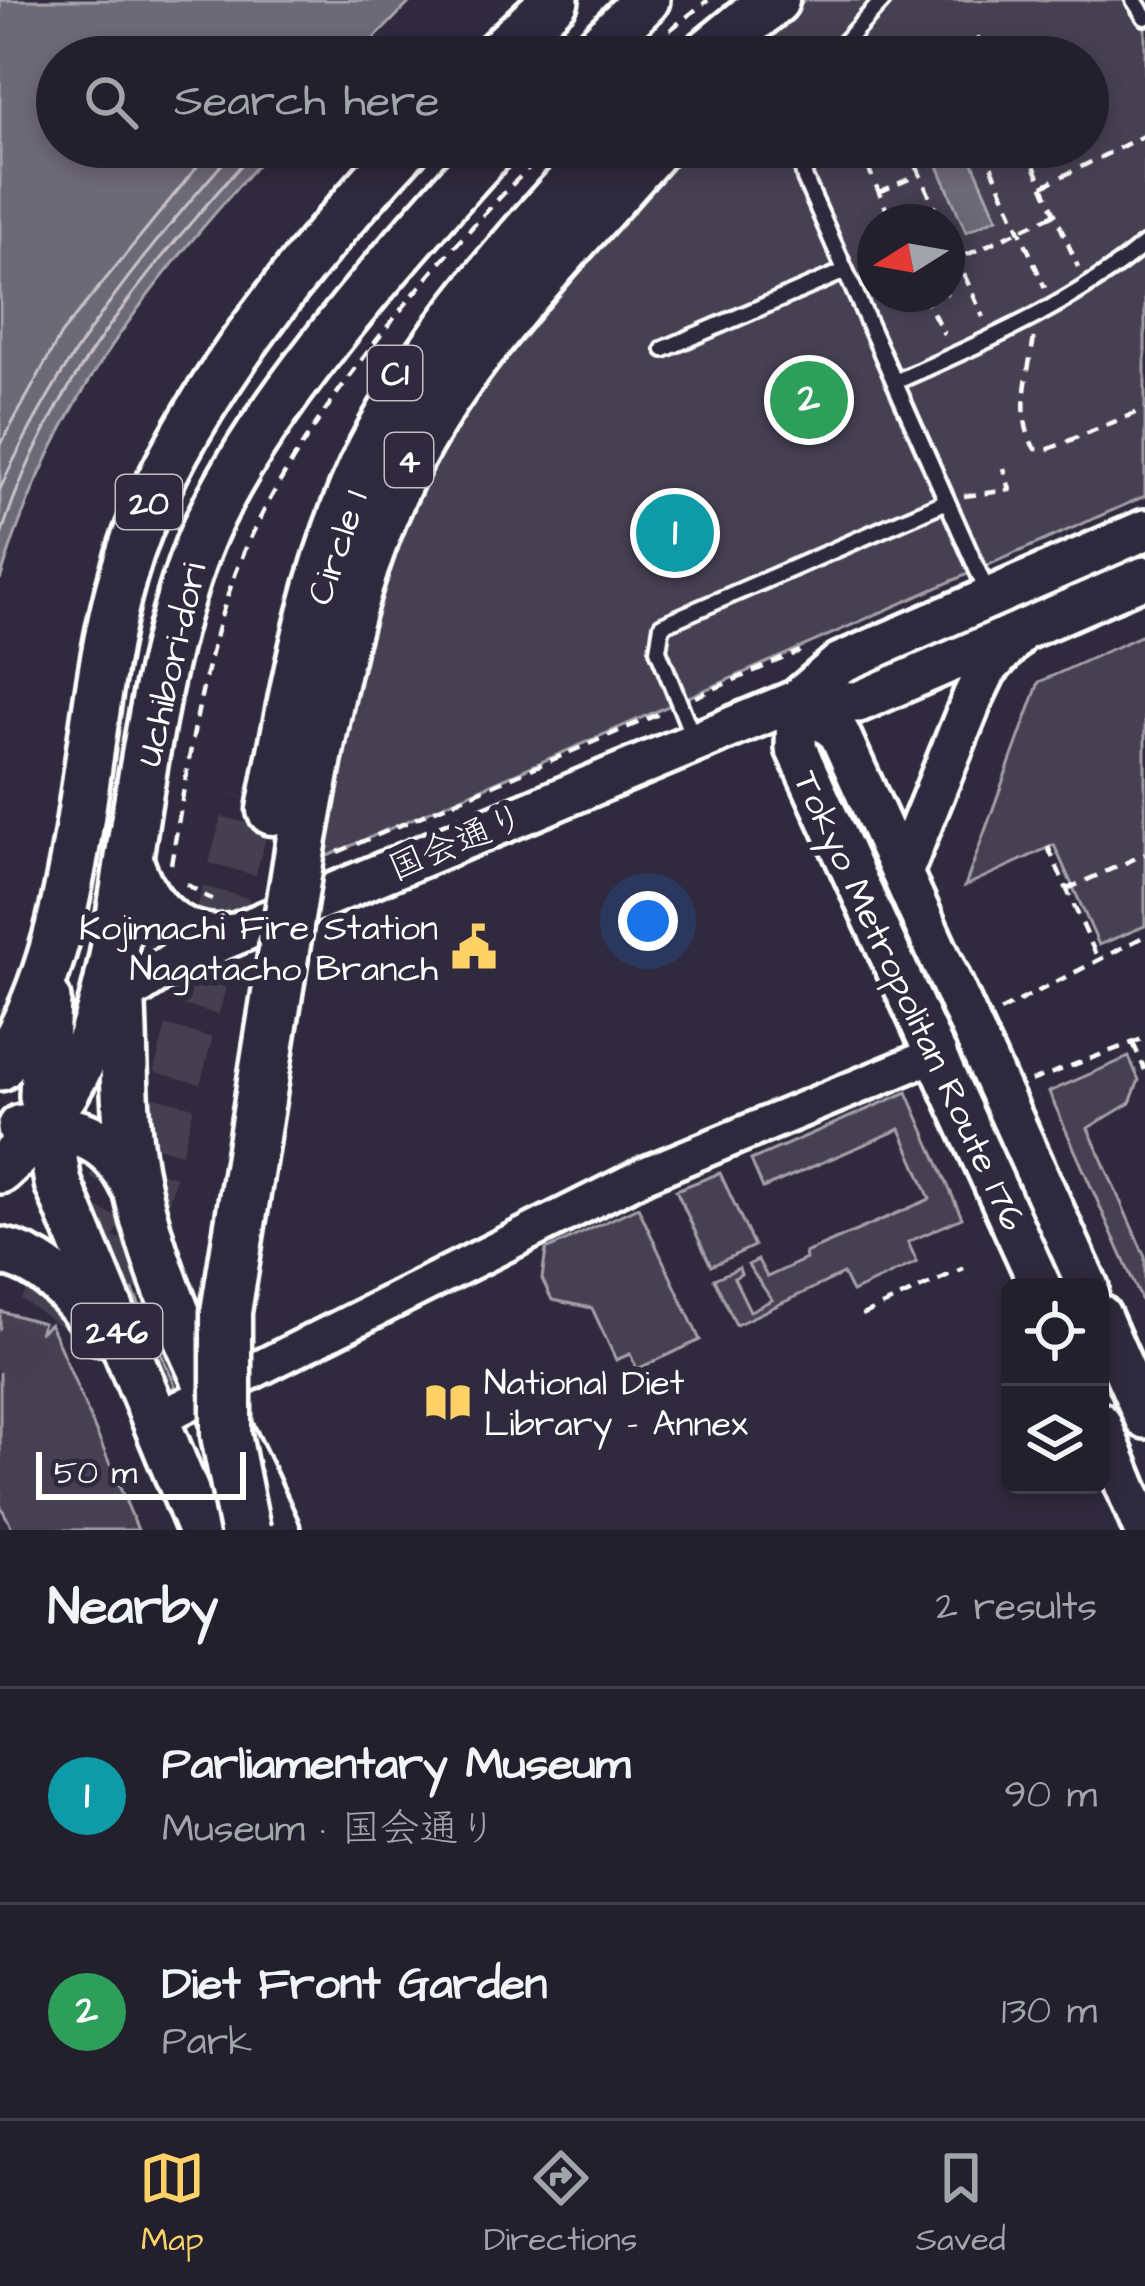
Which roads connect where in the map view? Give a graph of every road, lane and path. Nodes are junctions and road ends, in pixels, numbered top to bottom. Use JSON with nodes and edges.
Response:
{"nodes":[{"id":1,"x":555,"y":0,"type":"edge"},
{"id":2,"x":646,"y":0,"type":"edge"},
{"id":3,"x":708,"y":0,"type":"edge"},
{"id":4,"x":731,"y":0,"type":"edge"},
{"id":5,"x":778,"y":0,"type":"edge"},
{"id":6,"x":883,"y":0,"type":"edge"},
{"id":7,"x":1134,"y":0,"type":"edge"},
{"id":8,"x":1145,"y":17,"type":"edge"},
{"id":9,"x":516,"y":36,"type":"edge"},
{"id":10,"x":610,"y":36,"type":"edge"},
{"id":11,"x":678,"y":36,"type":"edge"},
{"id":12,"x":685,"y":36,"type":"edge"},
{"id":13,"x":731,"y":36,"type":"edge"},
{"id":14,"x":750,"y":36,"type":"edge"},
{"id":15,"x":850,"y":36,"type":"edge"},
{"id":16,"x":1145,"y":135,"type":"edge"},
{"id":17,"x":1109,"y":153,"type":"edge"},
{"id":18,"x":389,"y":168,"type":"edge"},
{"id":19,"x":476,"y":168,"type":"edge"},
{"id":20,"x":566,"y":168,"type":"edge"},
{"id":21,"x":587,"y":168,"type":"edge"},
{"id":22,"x":637,"y":168,"type":"edge"},
{"id":23,"x":803,"y":168,"type":"edge"},
{"id":24,"x":868,"y":168,"type":"edge"},
{"id":25,"x":917,"y":168,"type":"edge"},
{"id":26,"x":992,"y":168,"type":"edge"},
{"id":27,"x":1035,"y":168,"type":"edge"},
{"id":28,"x":1079,"y":168,"type":"edge"},
{"id":29,"x":920,"y":174,"type":"junction"},
{"id":30,"x":1043,"y":186,"type":"junction"},
{"id":31,"x":879,"y":192,"type":"junction"},
{"id":32,"x":884,"y":204,"type":"edge"},
{"id":33,"x":933,"y":204,"type":"edge"},
{"id":34,"x":1055,"y":214,"type":"junction"},
{"id":35,"x":1020,"y":231,"type":"junction"},
{"id":36,"x":1145,"y":244,"type":"edge"},
{"id":37,"x":965,"y":255,"type":"edge"},
{"id":38,"x":845,"y":271,"type":"junction"},
{"id":39,"x":1080,"y":272,"type":"dead end"},
{"id":40,"x":965,"y":277,"type":"edge"},
{"id":41,"x":1045,"y":288,"type":"dead end"},
{"id":42,"x":931,"y":312,"type":"edge"},
{"id":43,"x":1037,"y":314,"type":"junction"},
{"id":44,"x":983,"y":316,"type":"dead end"},
{"id":45,"x":941,"y":335,"type":"dead end"},
{"id":46,"x":664,"y":349,"type":"dead end"},
{"id":47,"x":896,"y":382,"type":"junction"},
{"id":48,"x":1145,"y":409,"type":"edge"},
{"id":49,"x":1004,"y":468,"type":"dead end"},
{"id":50,"x":947,"y":501,"type":"junction"},
{"id":51,"x":1145,"y":530,"type":"edge"},
{"id":52,"x":1145,"y":577,"type":"edge"},
{"id":53,"x":991,"y":598,"type":"junction"},
{"id":54,"x":1028,"y":627,"type":"junction"},
{"id":55,"x":797,"y":700,"type":"junction"},
{"id":56,"x":694,"y":740,"type":"junction"},
{"id":57,"x":1048,"y":847,"type":"dead end"},
{"id":58,"x":130,"y":852,"type":"junction"},
{"id":59,"x":1145,"y":854,"type":"edge"},
{"id":60,"x":902,"y":873,"type":"junction"},
{"id":61,"x":1067,"y":889,"type":"junction"},
{"id":62,"x":239,"y":933,"type":"junction"},
{"id":63,"x":1145,"y":936,"type":"edge"},
{"id":64,"x":120,"y":938,"type":"joint"},
{"id":65,"x":1097,"y":958,"type":"junction"},
{"id":66,"x":115,"y":1008,"type":"junction"},
{"id":67,"x":1000,"y":1011,"type":"dead end"},
{"id":68,"x":1145,"y":1038,"type":"edge"},
{"id":69,"x":1133,"y":1043,"type":"junction"},
{"id":70,"x":939,"y":1053,"type":"junction"},
{"id":71,"x":21,"y":1061,"type":"edge"},
{"id":72,"x":1145,"y":1070,"type":"edge"},
{"id":73,"x":1031,"y":1081,"type":"dead end"},
{"id":74,"x":0,"y":1088,"type":"edge"},
{"id":75,"x":55,"y":1114,"type":"junction"},
{"id":76,"x":0,"y":1130,"type":"edge"},
{"id":77,"x":0,"y":1169,"type":"edge"},
{"id":78,"x":137,"y":1192,"type":"junction"},
{"id":79,"x":0,"y":1251,"type":"edge"},
{"id":80,"x":964,"y":1268,"type":"dead end"},
{"id":81,"x":1037,"y":1278,"type":"edge"},
{"id":82,"x":1084,"y":1278,"type":"edge"},
{"id":83,"x":862,"y":1315,"type":"dead end"},
{"id":84,"x":1109,"y":1336,"type":"edge"},
{"id":85,"x":214,"y":1391,"type":"junction"},
{"id":86,"x":1145,"y":1418,"type":"edge"},
{"id":87,"x":154,"y":1420,"type":"junction"},
{"id":88,"x":1109,"y":1445,"type":"edge"},
{"id":89,"x":201,"y":1530,"type":"edge"},
{"id":90,"x":244,"y":1530,"type":"edge"},
{"id":91,"x":276,"y":1530,"type":"edge"},
{"id":92,"x":1144,"y":1530,"type":"edge"}],
"edges":[{"from":1,"to":9,"type":"highway"},
{"from":2,"to":10,"type":"highway"},
{"from":3,"to":11,"type":"path"},
{"from":4,"to":12,"type":"highway"},
{"from":5,"to":13,"type":"highway"},
{"from":5,"to":14,"type":"highway"},
{"from":6,"to":15,"type":"lane"},
{"from":7,"to":8,"type":"lane"},
{"from":16,"to":17,"type":"path"},
{"from":18,"to":71,"type":"highway","name":"Uchibori-dori","number":"20"},
{"from":19,"to":58,"type":"highway","name":"Uchibori-dori","number":"20"},
{"from":20,"to":21,"type":"highway","name":"Circle 1","number":"C1"},
{"from":22,"to":90,"type":"highway","number":"4","bridge":true},
{"from":23,"to":38,"type":"lane"},
{"from":24,"to":31,"type":"path"},
{"from":25,"to":29,"type":"path"},
{"from":26,"to":35,"type":"path"},
{"from":27,"to":30,"type":"path"},
{"from":28,"to":30,"type":"path"},
{"from":29,"to":31,"type":"path"},
{"from":29,"to":33,"type":"path"},
{"from":30,"to":34,"type":"path"},
{"from":31,"to":32,"type":"path"},
{"from":34,"to":35,"type":"path"},
{"from":34,"to":39,"type":"path"},
{"from":35,"to":37,"type":"path"},
{"from":35,"to":41,"type":"path"},
{"from":36,"to":43,"type":"lane"},
{"from":38,"to":46,"type":"lane"},
{"from":38,"to":47,"type":"lane"},
{"from":40,"to":44,"type":"path"},
{"from":42,"to":45,"type":"path"},
{"from":43,"to":47,"type":"lane"},
{"from":43,"to":48,"type":"path"},
{"from":47,"to":50,"type":"lane"},
{"from":49,"to":50,"type":"path"},
{"from":50,"to":53,"type":"lane"},
{"from":50,"to":56,"type":"lane"},
{"from":51,"to":53,"type":"main road","name":"国会通り"},
{"from":52,"to":54,"type":"main road","name":"国会通り"},
{"from":53,"to":55,"type":"main road","name":"国会通り"},
{"from":54,"to":55,"type":"main road","name":"国会通り"},
{"from":54,"to":60,"type":"main road","name":"Tokyo Metropolitan Route 176"},
{"from":55,"to":56,"type":"main road","name":"国会通り"},
{"from":55,"to":60,"type":"main road","name":"Tokyo Metropolitan Route 176"},
{"from":55,"to":70,"type":"main road","name":"Tokyo Metropolitan Route 176"},
{"from":56,"to":62,"type":"main road","name":"国会通り"},
{"from":57,"to":61,"type":"path"},
{"from":58,"to":62,"type":"main road"},
{"from":58,"to":64,"type":"highway","name":"Uchibori-dori","number":"20"},
{"from":59,"to":61,"type":"path"},
{"from":60,"to":82,"type":"main road","name":"Tokyo Metropolitan Route 176"},
{"from":61,"to":65,"type":"path"},
{"from":62,"to":66,"type":"main road","name":"国会通り"},
{"from":63,"to":65,"type":"path"},
{"from":64,"to":66,"type":"highway","number":"246"},
{"from":65,"to":67,"type":"path"},
{"from":66,"to":71,"type":"highway"},
{"from":66,"to":75,"type":"highway"},
{"from":66,"to":78,"type":"highway","number":"246"},
{"from":68,"to":69,"type":"path"},
{"from":69,"to":72,"type":"path"},
{"from":69,"to":73,"type":"path"},
{"from":70,"to":81,"type":"main road","name":"Tokyo Metropolitan Route 176"},
{"from":70,"to":85,"type":"street"},
{"from":71,"to":74,"type":"highway"},
{"from":71,"to":75,"type":"highway","number":"246"},
{"from":75,"to":76,"type":"highway"},
{"from":75,"to":77,"type":"highway"},
{"from":75,"to":78,"type":"highway","number":"246"},
{"from":75,"to":87,"type":"highway","number":"246"},
{"from":78,"to":85,"type":"highway","number":"246"},
{"from":79,"to":87,"type":"highway"},
{"from":80,"to":83,"type":"path"},
{"from":84,"to":86,"type":"main road"},
{"from":85,"to":87,"type":"street"},
{"from":85,"to":91,"type":"highway","number":"246"},
{"from":87,"to":89,"type":"highway","number":"246"},
{"from":88,"to":92,"type":"main road"}]}
